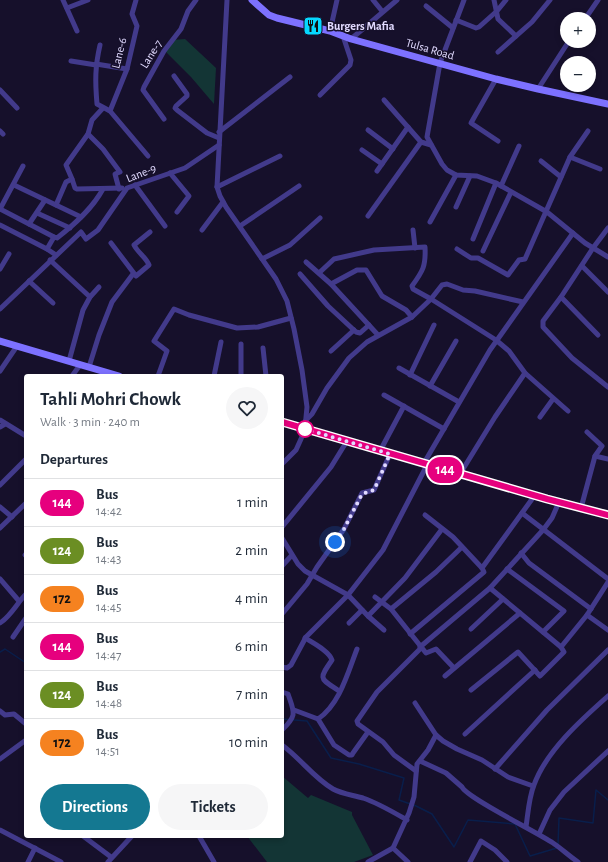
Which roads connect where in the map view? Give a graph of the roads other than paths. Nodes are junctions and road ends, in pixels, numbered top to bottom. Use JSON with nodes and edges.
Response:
{"nodes":[{"id":1,"x":63,"y":0,"type":"edge"},
{"id":2,"x":88,"y":0,"type":"edge"},
{"id":3,"x":136,"y":0,"type":"edge"},
{"id":4,"x":196,"y":0,"type":"edge"},
{"id":5,"x":227,"y":0,"type":"edge"},
{"id":6,"x":252,"y":0,"type":"edge"},
{"id":7,"x":337,"y":0,"type":"edge"},
{"id":8,"x":373,"y":0,"type":"edge"},
{"id":9,"x":397,"y":0,"type":"edge"},
{"id":10,"x":464,"y":0,"type":"edge"},
{"id":11,"x":494,"y":0,"type":"edge"},
{"id":12,"x":506,"y":0,"type":"edge"},
{"id":13,"x":550,"y":0,"type":"edge"},
{"id":14,"x":598,"y":0,"type":"edge"},
{"id":15,"x":426,"y":6,"type":"dead end"},
{"id":16,"x":67,"y":8,"type":"junction"},
{"id":17,"x":382,"y":11,"type":"junction"},
{"id":18,"x":497,"y":11,"type":"junction"},
{"id":19,"x":590,"y":12,"type":"edge"},
{"id":20,"x":456,"y":20,"type":"junction"},
{"id":21,"x":453,"y":28,"type":"junction"},
{"id":22,"x":77,"y":31,"type":"dead end"},
{"id":23,"x":330,"y":31,"type":"junction"},
{"id":24,"x":343,"y":36,"type":"junction"},
{"id":25,"x":516,"y":36,"type":"junction"},
{"id":26,"x":351,"y":38,"type":"junction"},
{"id":27,"x":100,"y":45,"type":"dead end"},
{"id":28,"x":564,"y":48,"type":"edge"},
{"id":29,"x":498,"y":52,"type":"dead end"},
{"id":30,"x":71,"y":61,"type":"dead end"},
{"id":31,"x":440,"y":63,"type":"junction"},
{"id":32,"x":96,"y":65,"type":"junction"},
{"id":33,"x":127,"y":69,"type":"junction"},
{"id":34,"x":174,"y":76,"type":"dead end"},
{"id":35,"x":290,"y":77,"type":"dead end"},
{"id":36,"x":496,"y":79,"type":"junction"},
{"id":37,"x":538,"y":89,"type":"junction"},
{"id":38,"x":0,"y":90,"type":"edge"},
{"id":39,"x":320,"y":95,"type":"dead end"},
{"id":40,"x":384,"y":100,"type":"dead end"},
{"id":41,"x":608,"y":104,"type":"edge"},
{"id":42,"x":17,"y":108,"type":"dead end"},
{"id":43,"x":103,"y":108,"type":"junction"},
{"id":44,"x":110,"y":111,"type":"junction"},
{"id":45,"x":164,"y":119,"type":"dead end"},
{"id":46,"x":408,"y":127,"type":"junction"},
{"id":47,"x":368,"y":130,"type":"dead end"},
{"id":48,"x":588,"y":131,"type":"dead end"},
{"id":49,"x":219,"y":132,"type":"junction"},
{"id":50,"x":88,"y":134,"type":"junction"},
{"id":51,"x":219,"y":138,"type":"junction"},
{"id":52,"x":498,"y":141,"type":"dead end"},
{"id":53,"x":421,"y":142,"type":"junction"},
{"id":54,"x":219,"y":144,"type":"junction"},
{"id":55,"x":430,"y":145,"type":"junction"},
{"id":56,"x":519,"y":146,"type":"dead end"},
{"id":57,"x":393,"y":149,"type":"junction"},
{"id":58,"x":362,"y":150,"type":"dead end"},
{"id":59,"x":148,"y":156,"type":"dead end"},
{"id":60,"x":280,"y":156,"type":"dead end"},
{"id":61,"x":570,"y":157,"type":"junction"},
{"id":62,"x":541,"y":161,"type":"dead end"},
{"id":63,"x":382,"y":164,"type":"junction"},
{"id":64,"x":23,"y":166,"type":"dead end"},
{"id":65,"x":600,"y":169,"type":"dead end"},
{"id":66,"x":377,"y":171,"type":"dead end"},
{"id":67,"x":170,"y":173,"type":"junction"},
{"id":68,"x":456,"y":175,"type":"junction"},
{"id":69,"x":470,"y":176,"type":"junction"},
{"id":70,"x":561,"y":177,"type":"junction"},
{"id":71,"x":72,"y":179,"type":"junction"},
{"id":72,"x":496,"y":183,"type":"junction"},
{"id":73,"x":14,"y":185,"type":"junction"},
{"id":74,"x":135,"y":185,"type":"junction"},
{"id":75,"x":299,"y":186,"type":"dead end"},
{"id":76,"x":501,"y":186,"type":"junction"},
{"id":77,"x":217,"y":187,"type":"junction"},
{"id":78,"x":127,"y":188,"type":"junction"},
{"id":79,"x":103,"y":189,"type":"junction"},
{"id":80,"x":119,"y":189,"type":"junction"},
{"id":81,"x":511,"y":192,"type":"junction"},
{"id":82,"x":45,"y":200,"type":"junction"},
{"id":83,"x":223,"y":202,"type":"junction"},
{"id":84,"x":56,"y":205,"type":"junction"},
{"id":85,"x":456,"y":207,"type":"dead end"},
{"id":86,"x":0,"y":209,"type":"edge"},
{"id":87,"x":177,"y":212,"type":"dead end"},
{"id":88,"x":547,"y":212,"type":"junction"},
{"id":89,"x":37,"y":213,"type":"junction"},
{"id":90,"x":368,"y":216,"type":"dead end"},
{"id":91,"x":81,"y":217,"type":"junction"},
{"id":92,"x":320,"y":218,"type":"dead end"},
{"id":93,"x":430,"y":222,"type":"dead end"},
{"id":94,"x":29,"y":224,"type":"junction"},
{"id":95,"x":0,"y":225,"type":"edge"},
{"id":96,"x":165,"y":226,"type":"dead end"},
{"id":97,"x":240,"y":226,"type":"junction"},
{"id":98,"x":70,"y":228,"type":"junction"},
{"id":99,"x":608,"y":228,"type":"edge"},
{"id":100,"x":202,"y":230,"type":"dead end"},
{"id":101,"x":413,"y":230,"type":"dead end"},
{"id":102,"x":150,"y":232,"type":"dead end"},
{"id":103,"x":572,"y":233,"type":"junction"},
{"id":104,"x":54,"y":237,"type":"junction"},
{"id":105,"x":473,"y":239,"type":"dead end"},
{"id":106,"x":111,"y":243,"type":"dead end"},
{"id":107,"x":415,"y":248,"type":"junction"},
{"id":108,"x":592,"y":248,"type":"junction"},
{"id":109,"x":47,"y":249,"type":"junction"},
{"id":110,"x":457,"y":249,"type":"dead end"},
{"id":111,"x":483,"y":251,"type":"dead end"},
{"id":112,"x":9,"y":254,"type":"dead end"},
{"id":113,"x":56,"y":255,"type":"junction"},
{"id":114,"x":608,"y":257,"type":"edge"},
{"id":115,"x":262,"y":259,"type":"junction"},
{"id":116,"x":50,"y":260,"type":"junction"},
{"id":117,"x":306,"y":262,"type":"dead end"},
{"id":118,"x":582,"y":266,"type":"junction"},
{"id":119,"x":0,"y":269,"type":"edge"},
{"id":120,"x":318,"y":273,"type":"junction"},
{"id":121,"x":133,"y":274,"type":"junction"},
{"id":122,"x":300,"y":274,"type":"dead end"},
{"id":123,"x":29,"y":281,"type":"junction"},
{"id":124,"x":331,"y":284,"type":"junction"},
{"id":125,"x":99,"y":286,"type":"dead end"},
{"id":126,"x":608,"y":292,"type":"edge"},
{"id":127,"x":90,"y":297,"type":"junction"},
{"id":128,"x":561,"y":297,"type":"junction"},
{"id":129,"x":431,"y":299,"type":"junction"},
{"id":130,"x":523,"y":302,"type":"junction"},
{"id":131,"x":53,"y":303,"type":"dead end"},
{"id":132,"x":0,"y":309,"type":"edge"},
{"id":133,"x":412,"y":317,"type":"junction"},
{"id":134,"x":291,"y":318,"type":"junction"},
{"id":135,"x":369,"y":325,"type":"junction"},
{"id":136,"x":434,"y":326,"type":"dead end"},
{"id":137,"x":354,"y":330,"type":"junction"},
{"id":138,"x":378,"y":335,"type":"junction"},
{"id":139,"x":598,"y":335,"type":"dead end"},
{"id":140,"x":496,"y":340,"type":"junction"},
{"id":141,"x":0,"y":341,"type":"edge"},
{"id":142,"x":456,"y":341,"type":"dead end"},
{"id":143,"x":221,"y":342,"type":"dead end"},
{"id":144,"x":241,"y":344,"type":"dead end"},
{"id":145,"x":17,"y":346,"type":"junction"},
{"id":146,"x":263,"y":348,"type":"dead end"},
{"id":147,"x":331,"y":352,"type":"dead end"},
{"id":148,"x":69,"y":361,"type":"junction"},
{"id":149,"x":80,"y":364,"type":"junction"},
{"id":150,"x":89,"y":367,"type":"junction"},
{"id":151,"x":398,"y":368,"type":"dead end"},
{"id":152,"x":0,"y":371,"type":"edge"},
{"id":153,"x":525,"y":373,"type":"junction"},
{"id":154,"x":73,"y":374,"type":"edge"},
{"id":155,"x":112,"y":374,"type":"edge"},
{"id":156,"x":159,"y":374,"type":"edge"},
{"id":157,"x":214,"y":374,"type":"edge"},
{"id":158,"x":241,"y":374,"type":"edge"},
{"id":159,"x":266,"y":374,"type":"edge"},
{"id":160,"x":410,"y":375,"type":"junction"},
{"id":161,"x":430,"y":386,"type":"junction"},
{"id":162,"x":608,"y":387,"type":"edge"},
{"id":163,"x":384,"y":395,"type":"dead end"},
{"id":164,"x":553,"y":399,"type":"junction"},
{"id":165,"x":459,"y":402,"type":"junction"},
{"id":166,"x":404,"y":406,"type":"junction"},
{"id":167,"x":568,"y":410,"type":"dead end"},
{"id":168,"x":540,"y":417,"type":"dead end"},
{"id":169,"x":306,"y":420,"type":"junction"},
{"id":170,"x":2,"y":422,"type":"edge"},
{"id":171,"x":284,"y":423,"type":"edge"},
{"id":172,"x":0,"y":427,"type":"edge"},
{"id":173,"x":305,"y":428,"type":"junction"},
{"id":174,"x":444,"y":429,"type":"junction"},
{"id":175,"x":587,"y":432,"type":"dead end"},
{"id":176,"x":24,"y":435,"type":"edge"},
{"id":177,"x":347,"y":441,"type":"junction"},
{"id":178,"x":380,"y":451,"type":"junction"},
{"id":179,"x":390,"y":454,"type":"junction"},
{"id":180,"x":595,"y":456,"type":"junction"},
{"id":181,"x":284,"y":459,"type":"edge"},
{"id":182,"x":608,"y":459,"type":"edge"},
{"id":183,"x":24,"y":461,"type":"edge"},
{"id":184,"x":426,"y":464,"type":"junction"},
{"id":185,"x":460,"y":474,"type":"junction"},
{"id":186,"x":0,"y":485,"type":"edge"},
{"id":187,"x":535,"y":495,"type":"junction"},
{"id":188,"x":559,"y":502,"type":"junction"},
{"id":189,"x":24,"y":505,"type":"edge"},
{"id":190,"x":0,"y":507,"type":"edge"},
{"id":191,"x":580,"y":508,"type":"junction"},
{"id":192,"x":522,"y":513,"type":"junction"},
{"id":193,"x":425,"y":515,"type":"dead end"},
{"id":194,"x":608,"y":515,"type":"edge"},
{"id":195,"x":12,"y":517,"type":"junction"},
{"id":196,"x":284,"y":525,"type":"edge"},
{"id":197,"x":0,"y":528,"type":"edge"},
{"id":198,"x":442,"y":529,"type":"junction"},
{"id":199,"x":543,"y":530,"type":"junction"},
{"id":200,"x":284,"y":541,"type":"edge"},
{"id":201,"x":462,"y":547,"type":"junction"},
{"id":202,"x":522,"y":553,"type":"junction"},
{"id":203,"x":292,"y":555,"type":"junction"},
{"id":204,"x":284,"y":564,"type":"edge"},
{"id":205,"x":482,"y":568,"type":"junction"},
{"id":206,"x":507,"y":569,"type":"junction"},
{"id":207,"x":312,"y":576,"type":"junction"},
{"id":208,"x":0,"y":579,"type":"edge"},
{"id":209,"x":608,"y":579,"type":"edge"},
{"id":210,"x":608,"y":582,"type":"edge"},
{"id":211,"x":490,"y":588,"type":"junction"},
{"id":212,"x":24,"y":596,"type":"edge"},
{"id":213,"x":348,"y":596,"type":"junction"},
{"id":214,"x":375,"y":596,"type":"dead end"},
{"id":215,"x":503,"y":599,"type":"junction"},
{"id":216,"x":19,"y":601,"type":"junction"},
{"id":217,"x":382,"y":602,"type":"junction"},
{"id":218,"x":391,"y":608,"type":"junction"},
{"id":219,"x":591,"y":609,"type":"junction"},
{"id":220,"x":362,"y":610,"type":"junction"},
{"id":221,"x":284,"y":612,"type":"edge"},
{"id":222,"x":520,"y":613,"type":"junction"},
{"id":223,"x":587,"y":614,"type":"junction"},
{"id":224,"x":368,"y":616,"type":"junction"},
{"id":225,"x":24,"y":621,"type":"edge"},
{"id":226,"x":0,"y":623,"type":"edge"},
{"id":227,"x":349,"y":623,"type":"dead end"},
{"id":228,"x":471,"y":629,"type":"dead end"},
{"id":229,"x":384,"y":630,"type":"dead end"},
{"id":230,"x":608,"y":630,"type":"edge"},
{"id":231,"x":543,"y":632,"type":"junction"},
{"id":232,"x":410,"y":634,"type":"junction"},
{"id":233,"x":13,"y":637,"type":"dead end"},
{"id":234,"x":305,"y":638,"type":"junction"},
{"id":235,"x":561,"y":647,"type":"junction"},
{"id":236,"x":421,"y":648,"type":"junction"},
{"id":237,"x":357,"y":649,"type":"dead end"},
{"id":238,"x":608,"y":650,"type":"edge"},
{"id":239,"x":284,"y":667,"type":"edge"},
{"id":240,"x":454,"y":668,"type":"junction"},
{"id":241,"x":535,"y":670,"type":"junction"},
{"id":242,"x":445,"y":676,"type":"dead end"},
{"id":243,"x":471,"y":690,"type":"dead end"},
{"id":244,"x":339,"y":691,"type":"junction"},
{"id":245,"x":284,"y":693,"type":"edge"},
{"id":246,"x":608,"y":696,"type":"edge"},
{"id":247,"x":415,"y":703,"type":"dead end"},
{"id":248,"x":0,"y":710,"type":"edge"},
{"id":249,"x":293,"y":713,"type":"junction"},
{"id":250,"x":318,"y":719,"type":"junction"},
{"id":251,"x":24,"y":722,"type":"edge"},
{"id":252,"x":284,"y":728,"type":"edge"},
{"id":253,"x":368,"y":732,"type":"junction"},
{"id":254,"x":465,"y":734,"type":"dead end"},
{"id":255,"x":436,"y":735,"type":"junction"},
{"id":256,"x":24,"y":741,"type":"edge"},
{"id":257,"x":284,"y":747,"type":"edge"},
{"id":258,"x":608,"y":752,"type":"edge"},
{"id":259,"x":0,"y":759,"type":"edge"},
{"id":260,"x":420,"y":761,"type":"junction"},
{"id":261,"x":495,"y":769,"type":"junction"},
{"id":262,"x":416,"y":771,"type":"junction"},
{"id":263,"x":533,"y":786,"type":"junction"},
{"id":264,"x":407,"y":820,"type":"junction"},
{"id":265,"x":526,"y":827,"type":"junction"},
{"id":266,"x":0,"y":830,"type":"edge"},
{"id":267,"x":539,"y":834,"type":"junction"},
{"id":268,"x":85,"y":838,"type":"edge"},
{"id":269,"x":130,"y":838,"type":"edge"},
{"id":270,"x":201,"y":838,"type":"edge"},
{"id":271,"x":35,"y":848,"type":"junction"},
{"id":272,"x":393,"y":848,"type":"junction"},
{"id":273,"x":110,"y":860,"type":"edge"},
{"id":274,"x":28,"y":862,"type":"edge"},
{"id":275,"x":61,"y":862,"type":"edge"},
{"id":276,"x":214,"y":862,"type":"edge"},
{"id":277,"x":369,"y":862,"type":"edge"},
{"id":278,"x":408,"y":862,"type":"edge"},
{"id":279,"x":470,"y":862,"type":"edge"},
{"id":280,"x":507,"y":862,"type":"edge"},
{"id":281,"x":578,"y":862,"type":"edge"}],
"edges":[{"from":1,"to":16,"type":"street"},
{"from":2,"to":16,"type":"street"},
{"from":3,"to":33,"type":"street","name":"Lane-6"},
{"from":4,"to":45,"type":"street","name":"Lane-7"},
{"from":5,"to":49,"type":"street"},
{"from":6,"to":23,"type":"street","name":"Tulsa Road"},
{"from":7,"to":23,"type":"street"},
{"from":8,"to":17,"type":"street"},
{"from":9,"to":17,"type":"street"},
{"from":10,"to":20,"type":"street"},
{"from":11,"to":18,"type":"street"},
{"from":12,"to":18,"type":"street"},
{"from":13,"to":25,"type":"street"},
{"from":14,"to":19,"type":"street"},
{"from":15,"to":21,"type":"street"},
{"from":16,"to":22,"type":"street"},
{"from":17,"to":26,"type":"street"},
{"from":18,"to":20,"type":"street"},
{"from":18,"to":25,"type":"street"},
{"from":20,"to":21,"type":"street"},
{"from":21,"to":31,"type":"street"},
{"from":23,"to":24,"type":"street","name":"Tulsa Road"},
{"from":24,"to":26,"type":"street","name":"Tulsa Road"},
{"from":24,"to":39,"type":"street"},
{"from":25,"to":29,"type":"street"},
{"from":26,"to":31,"type":"street","name":"Tulsa Road"},
{"from":27,"to":32,"type":"street"},
{"from":28,"to":37,"type":"street"},
{"from":30,"to":32,"type":"street"},
{"from":31,"to":36,"type":"street","name":"Tulsa Road"},
{"from":31,"to":55,"type":"street"},
{"from":32,"to":33,"type":"street"},
{"from":32,"to":43,"type":"street"},
{"from":33,"to":44,"type":"street","name":"Lane-6"},
{"from":34,"to":51,"type":"street"},
{"from":35,"to":49,"type":"street"},
{"from":36,"to":37,"type":"street","name":"Tulsa Road"},
{"from":36,"to":52,"type":"street"},
{"from":37,"to":41,"type":"street","name":"Tulsa Road"},
{"from":38,"to":42,"type":"street"},
{"from":40,"to":46,"type":"street"},
{"from":43,"to":44,"type":"street"},
{"from":43,"to":50,"type":"street"},
{"from":44,"to":59,"type":"street"},
{"from":46,"to":53,"type":"street"},
{"from":46,"to":57,"type":"street"},
{"from":47,"to":57,"type":"street"},
{"from":48,"to":61,"type":"street"},
{"from":49,"to":51,"type":"street"},
{"from":50,"to":71,"type":"street"},
{"from":50,"to":80,"type":"street"},
{"from":51,"to":54,"type":"street"},
{"from":53,"to":55,"type":"street"},
{"from":53,"to":90,"type":"street"},
{"from":54,"to":67,"type":"street","name":"Lane-9"},
{"from":54,"to":77,"type":"street"},
{"from":55,"to":68,"type":"street"},
{"from":56,"to":76,"type":"street"},
{"from":57,"to":63,"type":"street"},
{"from":58,"to":63,"type":"street"},
{"from":60,"to":77,"type":"street"},
{"from":61,"to":65,"type":"street"},
{"from":61,"to":70,"type":"street"},
{"from":62,"to":70,"type":"street"},
{"from":63,"to":66,"type":"street"},
{"from":64,"to":73,"type":"street"},
{"from":67,"to":74,"type":"street","name":"Lane-9"},
{"from":67,"to":87,"type":"street"},
{"from":68,"to":69,"type":"street"},
{"from":68,"to":93,"type":"street"},
{"from":69,"to":72,"type":"street"},
{"from":69,"to":85,"type":"street"},
{"from":70,"to":88,"type":"street"},
{"from":71,"to":79,"type":"street"},
{"from":71,"to":84,"type":"street"},
{"from":72,"to":76,"type":"street"},
{"from":72,"to":105,"type":"street"},
{"from":73,"to":82,"type":"street"},
{"from":73,"to":86,"type":"street"},
{"from":74,"to":78,"type":"street","name":"Lane-9"},
{"from":74,"to":96,"type":"street"},
{"from":75,"to":97,"type":"street"},
{"from":76,"to":81,"type":"street"},
{"from":77,"to":83,"type":"street"},
{"from":78,"to":80,"type":"street"},
{"from":78,"to":113,"type":"street","name":"Lane-9"},
{"from":79,"to":80,"type":"street"},
{"from":79,"to":91,"type":"street"},
{"from":81,"to":88,"type":"street"},
{"from":81,"to":111,"type":"street"},
{"from":82,"to":84,"type":"street"},
{"from":82,"to":89,"type":"street"},
{"from":83,"to":97,"type":"street"},
{"from":83,"to":100,"type":"street"},
{"from":84,"to":91,"type":"street"},
{"from":86,"to":94,"type":"street"},
{"from":88,"to":103,"type":"street"},
{"from":88,"to":110,"type":"street"},
{"from":89,"to":94,"type":"street"},
{"from":89,"to":98,"type":"street"},
{"from":91,"to":98,"type":"street"},
{"from":92,"to":115,"type":"street"},
{"from":94,"to":104,"type":"street"},
{"from":95,"to":109,"type":"street"},
{"from":97,"to":115,"type":"street"},
{"from":98,"to":104,"type":"street"},
{"from":99,"to":108,"type":"street"},
{"from":101,"to":107,"type":"street"},
{"from":102,"to":121,"type":"street"},
{"from":103,"to":108,"type":"street"},
{"from":103,"to":130,"type":"street"},
{"from":104,"to":109,"type":"street"},
{"from":106,"to":121,"type":"street"},
{"from":107,"to":120,"type":"street"},
{"from":107,"to":129,"type":"street"},
{"from":108,"to":114,"type":"street"},
{"from":108,"to":118,"type":"street"},
{"from":109,"to":113,"type":"street"},
{"from":112,"to":119,"type":"street"},
{"from":113,"to":116,"type":"street"},
{"from":115,"to":134,"type":"street"},
{"from":116,"to":123,"type":"street"},
{"from":116,"to":127,"type":"street"},
{"from":117,"to":120,"type":"street"},
{"from":118,"to":126,"type":"street"},
{"from":118,"to":128,"type":"street"},
{"from":120,"to":124,"type":"street"},
{"from":121,"to":150,"type":"street"},
{"from":122,"to":137,"type":"street"},
{"from":123,"to":131,"type":"street"},
{"from":123,"to":132,"type":"street"},
{"from":124,"to":133,"type":"street"},
{"from":124,"to":135,"type":"street"},
{"from":125,"to":127,"type":"street"},
{"from":127,"to":148,"type":"street"},
{"from":128,"to":139,"type":"street"},
{"from":128,"to":162,"type":"street"},
{"from":129,"to":130,"type":"street"},
{"from":129,"to":133,"type":"street"},
{"from":129,"to":140,"type":"street"},
{"from":130,"to":140,"type":"street"},
{"from":133,"to":138,"type":"street"},
{"from":134,"to":156,"type":"street"},
{"from":134,"to":169,"type":"street"},
{"from":135,"to":137,"type":"street"},
{"from":135,"to":138,"type":"street"},
{"from":136,"to":160,"type":"street"},
{"from":137,"to":147,"type":"street"},
{"from":138,"to":169,"type":"street"},
{"from":140,"to":153,"type":"street"},
{"from":140,"to":165,"type":"street"},
{"from":141,"to":145,"type":"street"},
{"from":142,"to":161,"type":"street"},
{"from":143,"to":157,"type":"street"},
{"from":144,"to":158,"type":"street"},
{"from":145,"to":148,"type":"street"},
{"from":145,"to":152,"type":"street"},
{"from":146,"to":159,"type":"street"},
{"from":148,"to":149,"type":"street"},
{"from":149,"to":150,"type":"street"},
{"from":149,"to":154,"type":"street"},
{"from":150,"to":155,"type":"street"},
{"from":151,"to":160,"type":"street"},
{"from":153,"to":164,"type":"street"},
{"from":153,"to":185,"type":"street"},
{"from":160,"to":161,"type":"street"},
{"from":161,"to":165,"type":"street"},
{"from":163,"to":166,"type":"street"},
{"from":164,"to":167,"type":"street"},
{"from":164,"to":168,"type":"street"},
{"from":165,"to":174,"type":"street"},
{"from":166,"to":174,"type":"street"},
{"from":166,"to":178,"type":"street"},
{"from":169,"to":173,"type":"street"},
{"from":170,"to":172,"type":"street"},
{"from":170,"to":176,"type":"street"},
{"from":171,"to":173,"type":"street"},
{"from":173,"to":177,"type":"street"},
{"from":173,"to":181,"type":"street"},
{"from":174,"to":184,"type":"street"},
{"from":175,"to":180,"type":"street"},
{"from":177,"to":178,"type":"street"},
{"from":177,"to":196,"type":"street"},
{"from":178,"to":179,"type":"street"},
{"from":179,"to":184,"type":"street"},
{"from":179,"to":207,"type":"street"},
{"from":180,"to":182,"type":"street"},
{"from":180,"to":191,"type":"street"},
{"from":183,"to":186,"type":"street"},
{"from":184,"to":185,"type":"street"},
{"from":184,"to":213,"type":"street"},
{"from":185,"to":187,"type":"street"},
{"from":187,"to":188,"type":"street"},
{"from":187,"to":192,"type":"street"},
{"from":188,"to":191,"type":"street"},
{"from":188,"to":199,"type":"street"},
{"from":189,"to":195,"type":"street"},
{"from":190,"to":195,"type":"street"},
{"from":191,"to":194,"type":"street"},
{"from":192,"to":199,"type":"street"},
{"from":192,"to":205,"type":"street"},
{"from":193,"to":198,"type":"street"},
{"from":195,"to":197,"type":"street"},
{"from":198,"to":201,"type":"street"},
{"from":198,"to":217,"type":"street"},
{"from":199,"to":202,"type":"street"},
{"from":199,"to":209,"type":"street"},
{"from":200,"to":203,"type":"street"},
{"from":201,"to":205,"type":"street"},
{"from":201,"to":218,"type":"street"},
{"from":202,"to":206,"type":"street"},
{"from":202,"to":219,"type":"street"},
{"from":203,"to":204,"type":"street"},
{"from":203,"to":207,"type":"street"},
{"from":205,"to":232,"type":"street"},
{"from":206,"to":211,"type":"street"},
{"from":206,"to":231,"type":"street"},
{"from":207,"to":213,"type":"street"},
{"from":207,"to":221,"type":"street"},
{"from":208,"to":216,"type":"street"},
{"from":210,"to":219,"type":"street"},
{"from":211,"to":215,"type":"street"},
{"from":211,"to":236,"type":"street"},
{"from":212,"to":216,"type":"street"},
{"from":213,"to":220,"type":"street"},
{"from":213,"to":234,"type":"street"},
{"from":214,"to":217,"type":"street"},
{"from":215,"to":222,"type":"street"},
{"from":215,"to":228,"type":"street"},
{"from":216,"to":226,"type":"street"},
{"from":217,"to":218,"type":"street"},
{"from":217,"to":224,"type":"street"},
{"from":218,"to":232,"type":"street"},
{"from":219,"to":223,"type":"street"},
{"from":220,"to":224,"type":"street"},
{"from":220,"to":227,"type":"street"},
{"from":222,"to":231,"type":"street"},
{"from":222,"to":240,"type":"street"},
{"from":223,"to":230,"type":"street"},
{"from":223,"to":235,"type":"street"},
{"from":224,"to":229,"type":"street"},
{"from":225,"to":233,"type":"street"},
{"from":231,"to":235,"type":"street"},
{"from":232,"to":236,"type":"street"},
{"from":234,"to":239,"type":"street"},
{"from":234,"to":244,"type":"street"},
{"from":235,"to":241,"type":"street"},
{"from":236,"to":240,"type":"street"},
{"from":236,"to":253,"type":"street"},
{"from":237,"to":244,"type":"street"},
{"from":238,"to":261,"type":"street"},
{"from":240,"to":242,"type":"street"},
{"from":241,"to":243,"type":"street"},
{"from":241,"to":254,"type":"street"},
{"from":244,"to":250,"type":"street"},
{"from":245,"to":249,"type":"street"},
{"from":246,"to":263,"type":"street"},
{"from":247,"to":255,"type":"street"},
{"from":248,"to":251,"type":"street"},
{"from":249,"to":250,"type":"street"},
{"from":249,"to":252,"type":"street"},
{"from":250,"to":253,"type":"street"},
{"from":253,"to":262,"type":"street"},
{"from":255,"to":260,"type":"street"},
{"from":255,"to":261,"type":"street"},
{"from":256,"to":259,"type":"street"},
{"from":257,"to":264,"type":"street"},
{"from":258,"to":267,"type":"street"},
{"from":260,"to":262,"type":"street"},
{"from":260,"to":265,"type":"street"},
{"from":261,"to":263,"type":"street"},
{"from":262,"to":264,"type":"street"},
{"from":263,"to":265,"type":"street"},
{"from":264,"to":272,"type":"street"},
{"from":265,"to":267,"type":"street"},
{"from":266,"to":271,"type":"street"},
{"from":267,"to":281,"type":"street"},
{"from":268,"to":273,"type":"street"},
{"from":269,"to":273,"type":"street"},
{"from":270,"to":276,"type":"street"},
{"from":271,"to":274,"type":"street"},
{"from":271,"to":275,"type":"street"},
{"from":272,"to":277,"type":"street"},
{"from":272,"to":278,"type":"street"},
{"from":279,"to":280,"type":"street"}]}
